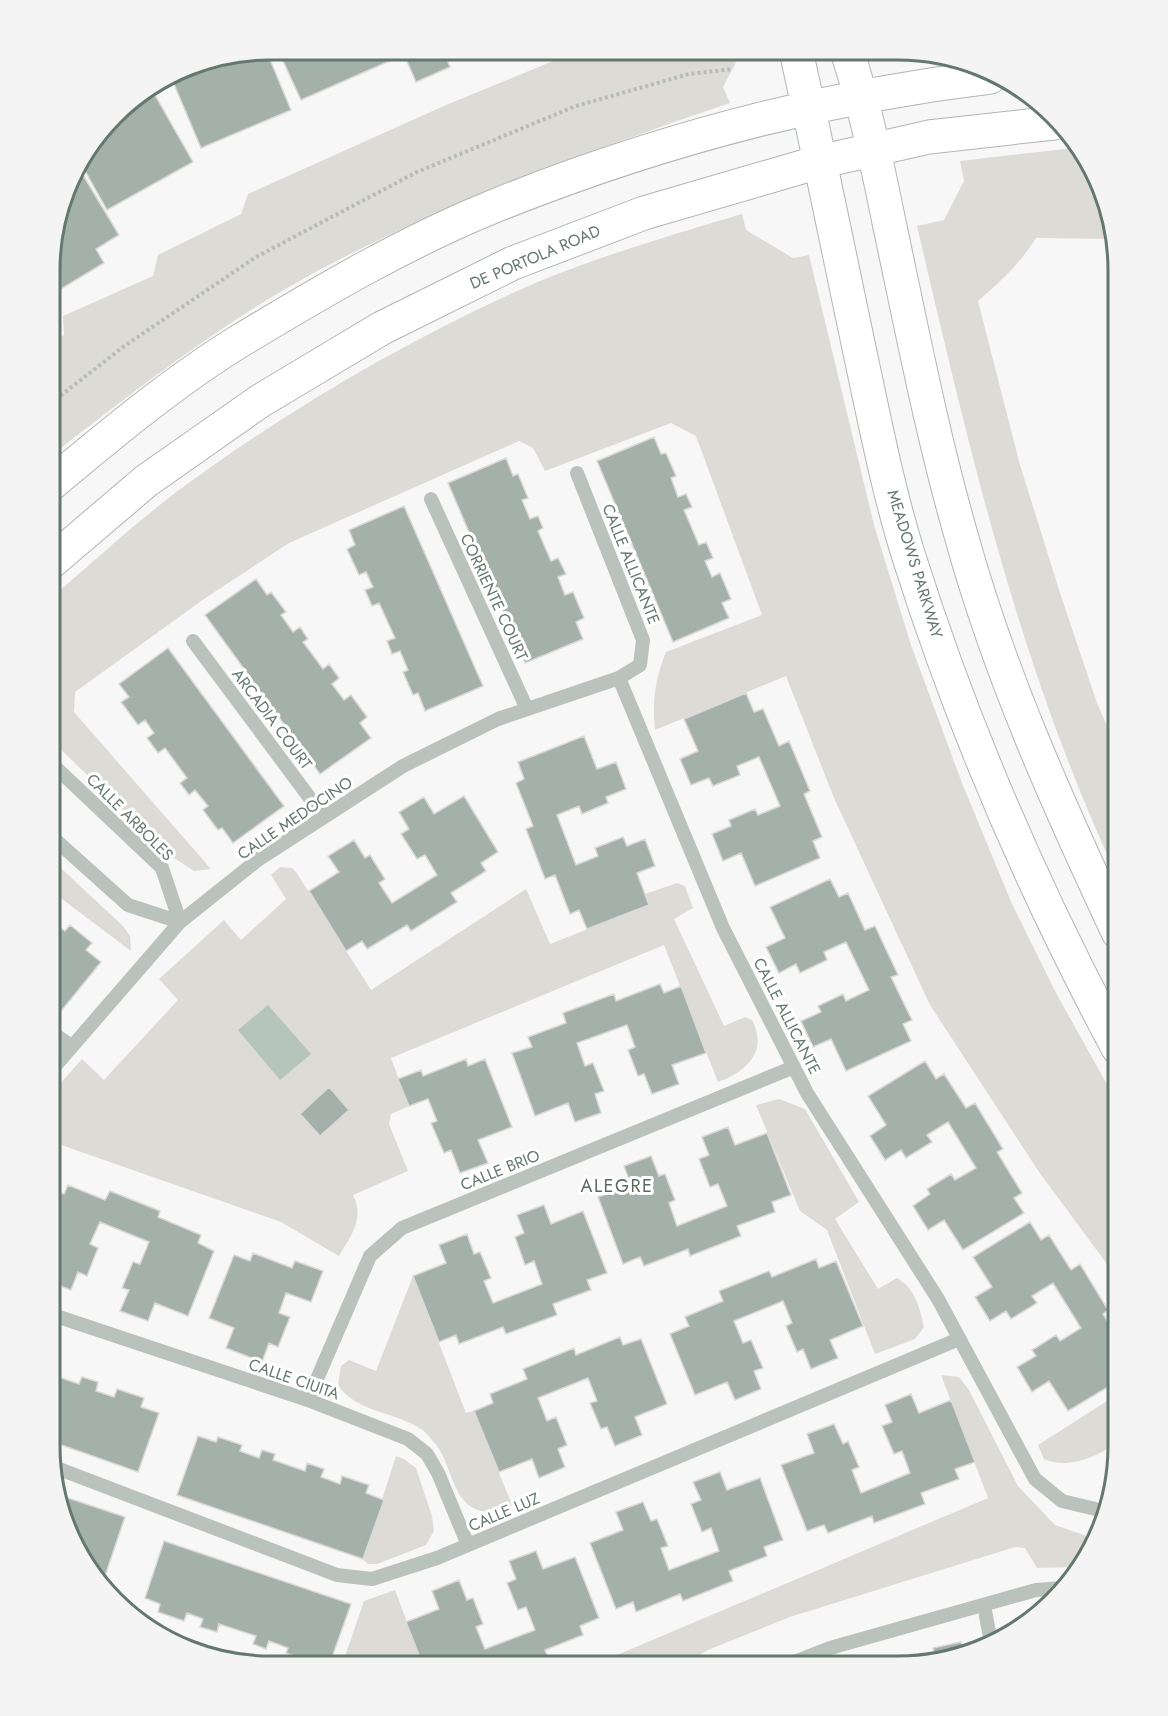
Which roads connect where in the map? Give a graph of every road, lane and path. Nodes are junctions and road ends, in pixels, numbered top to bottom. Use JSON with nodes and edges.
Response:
{"nodes":[{"id":1,"x":798,"y":60,"type":"edge"},
{"id":2,"x":850,"y":60,"type":"edge"},
{"id":3,"x":733,"y":69,"type":"dead end"},
{"id":4,"x":983,"y":78,"type":"edge"},
{"id":5,"x":862,"y":96,"type":"junction"},
{"id":6,"x":809,"y":107,"type":"junction"},
{"id":7,"x":1049,"y":124,"type":"edge"},
{"id":8,"x":875,"y":149,"type":"junction"},
{"id":9,"x":819,"y":162,"type":"junction"},
{"id":10,"x":60,"y":396,"type":"edge"},
{"id":11,"x":577,"y":473,"type":"dead end"},
{"id":12,"x":60,"y":476,"type":"edge"},
{"id":13,"x":431,"y":500,"type":"dead end"},
{"id":14,"x":60,"y":554,"type":"edge"},
{"id":15,"x":193,"y":640,"type":"dead end"},
{"id":16,"x":619,"y":678,"type":"junction"},
{"id":17,"x":527,"y":709,"type":"junction"},
{"id":18,"x":60,"y":772,"type":"edge"},
{"id":19,"x":324,"y":817,"type":"junction"},
{"id":20,"x":60,"y":843,"type":"edge"},
{"id":21,"x":1108,"y":911,"type":"edge"},
{"id":22,"x":180,"y":922,"type":"junction"},
{"id":23,"x":1108,"y":1029,"type":"edge"},
{"id":24,"x":60,"y":1038,"type":"edge"},
{"id":25,"x":71,"y":1046,"type":"junction"},
{"id":26,"x":60,"y":1060,"type":"edge"},
{"id":27,"x":794,"y":1067,"type":"junction"},
{"id":28,"x":60,"y":1317,"type":"edge"},
{"id":29,"x":959,"y":1339,"type":"junction"},
{"id":30,"x":308,"y":1400,"type":"junction"},
{"id":31,"x":62,"y":1470,"type":"edge"},
{"id":32,"x":1098,"y":1510,"type":"edge"},
{"id":33,"x":468,"y":1545,"type":"junction"},
{"id":34,"x":1052,"y":1589,"type":"edge"},
{"id":35,"x":984,"y":1605,"type":"junction"},
{"id":36,"x":989,"y":1635,"type":"edge"},
{"id":37,"x":810,"y":1656,"type":"edge"}],
"edges":[{"from":1,"to":6,"type":"main road","name":"MEADOWS PARKWAY"},
{"from":2,"to":5,"type":"main road"},
{"from":3,"to":10,"type":"path"},
{"from":4,"to":5,"type":"main road"},
{"from":5,"to":6,"type":"main road"},
{"from":5,"to":8,"type":"main road"},
{"from":6,"to":9,"type":"main road","name":"MEADOWS PARKWAY"},
{"from":6,"to":12,"type":"main road"},
{"from":7,"to":8,"type":"main road","name":"DE PORTOLA ROAD"},
{"from":8,"to":9,"type":"main road","name":"DE PORTOLA ROAD"},
{"from":8,"to":21,"type":"main road"},
{"from":9,"to":14,"type":"main road","name":"DE PORTOLA ROAD"},
{"from":9,"to":23,"type":"main road","name":"MEADOWS PARKWAY"},
{"from":11,"to":16,"type":"lane","name":"CALLE ALLICANTE"},
{"from":13,"to":17,"type":"lane","name":"CORRIENTE COURT"},
{"from":15,"to":19,"type":"lane","name":"ARCADIA COURT"},
{"from":16,"to":17,"type":"lane","name":"CALLE MEDOCINO"},
{"from":16,"to":27,"type":"lane","name":"CALLE ALLICANTE"},
{"from":17,"to":19,"type":"lane","name":"CALLE MEDOCINO"},
{"from":18,"to":22,"type":"lane","name":"CALLE ARBOLES"},
{"from":19,"to":22,"type":"lane","name":"CALLE MEDOCINO"},
{"from":20,"to":22,"type":"lane"},
{"from":22,"to":25,"type":"lane","name":"CALLE MEDOCINO"},
{"from":24,"to":25,"type":"lane"},
{"from":25,"to":26,"type":"lane","name":"CALLE MEDOCINO"},
{"from":27,"to":29,"type":"lane","name":"CALLE ALLICANTE"},
{"from":27,"to":30,"type":"lane","name":"CALLE BRIO"},
{"from":28,"to":30,"type":"lane","name":"CALLE CIUITA"},
{"from":29,"to":32,"type":"lane","name":"CALLE ALLICANTE"},
{"from":29,"to":33,"type":"lane","name":"CALLE LUZ"},
{"from":30,"to":33,"type":"lane","name":"CALLE CIUITA"},
{"from":31,"to":33,"type":"lane","name":"CALLE LUZ"},
{"from":34,"to":35,"type":"lane"},
{"from":35,"to":36,"type":"lane"},
{"from":35,"to":37,"type":"lane"}]}
